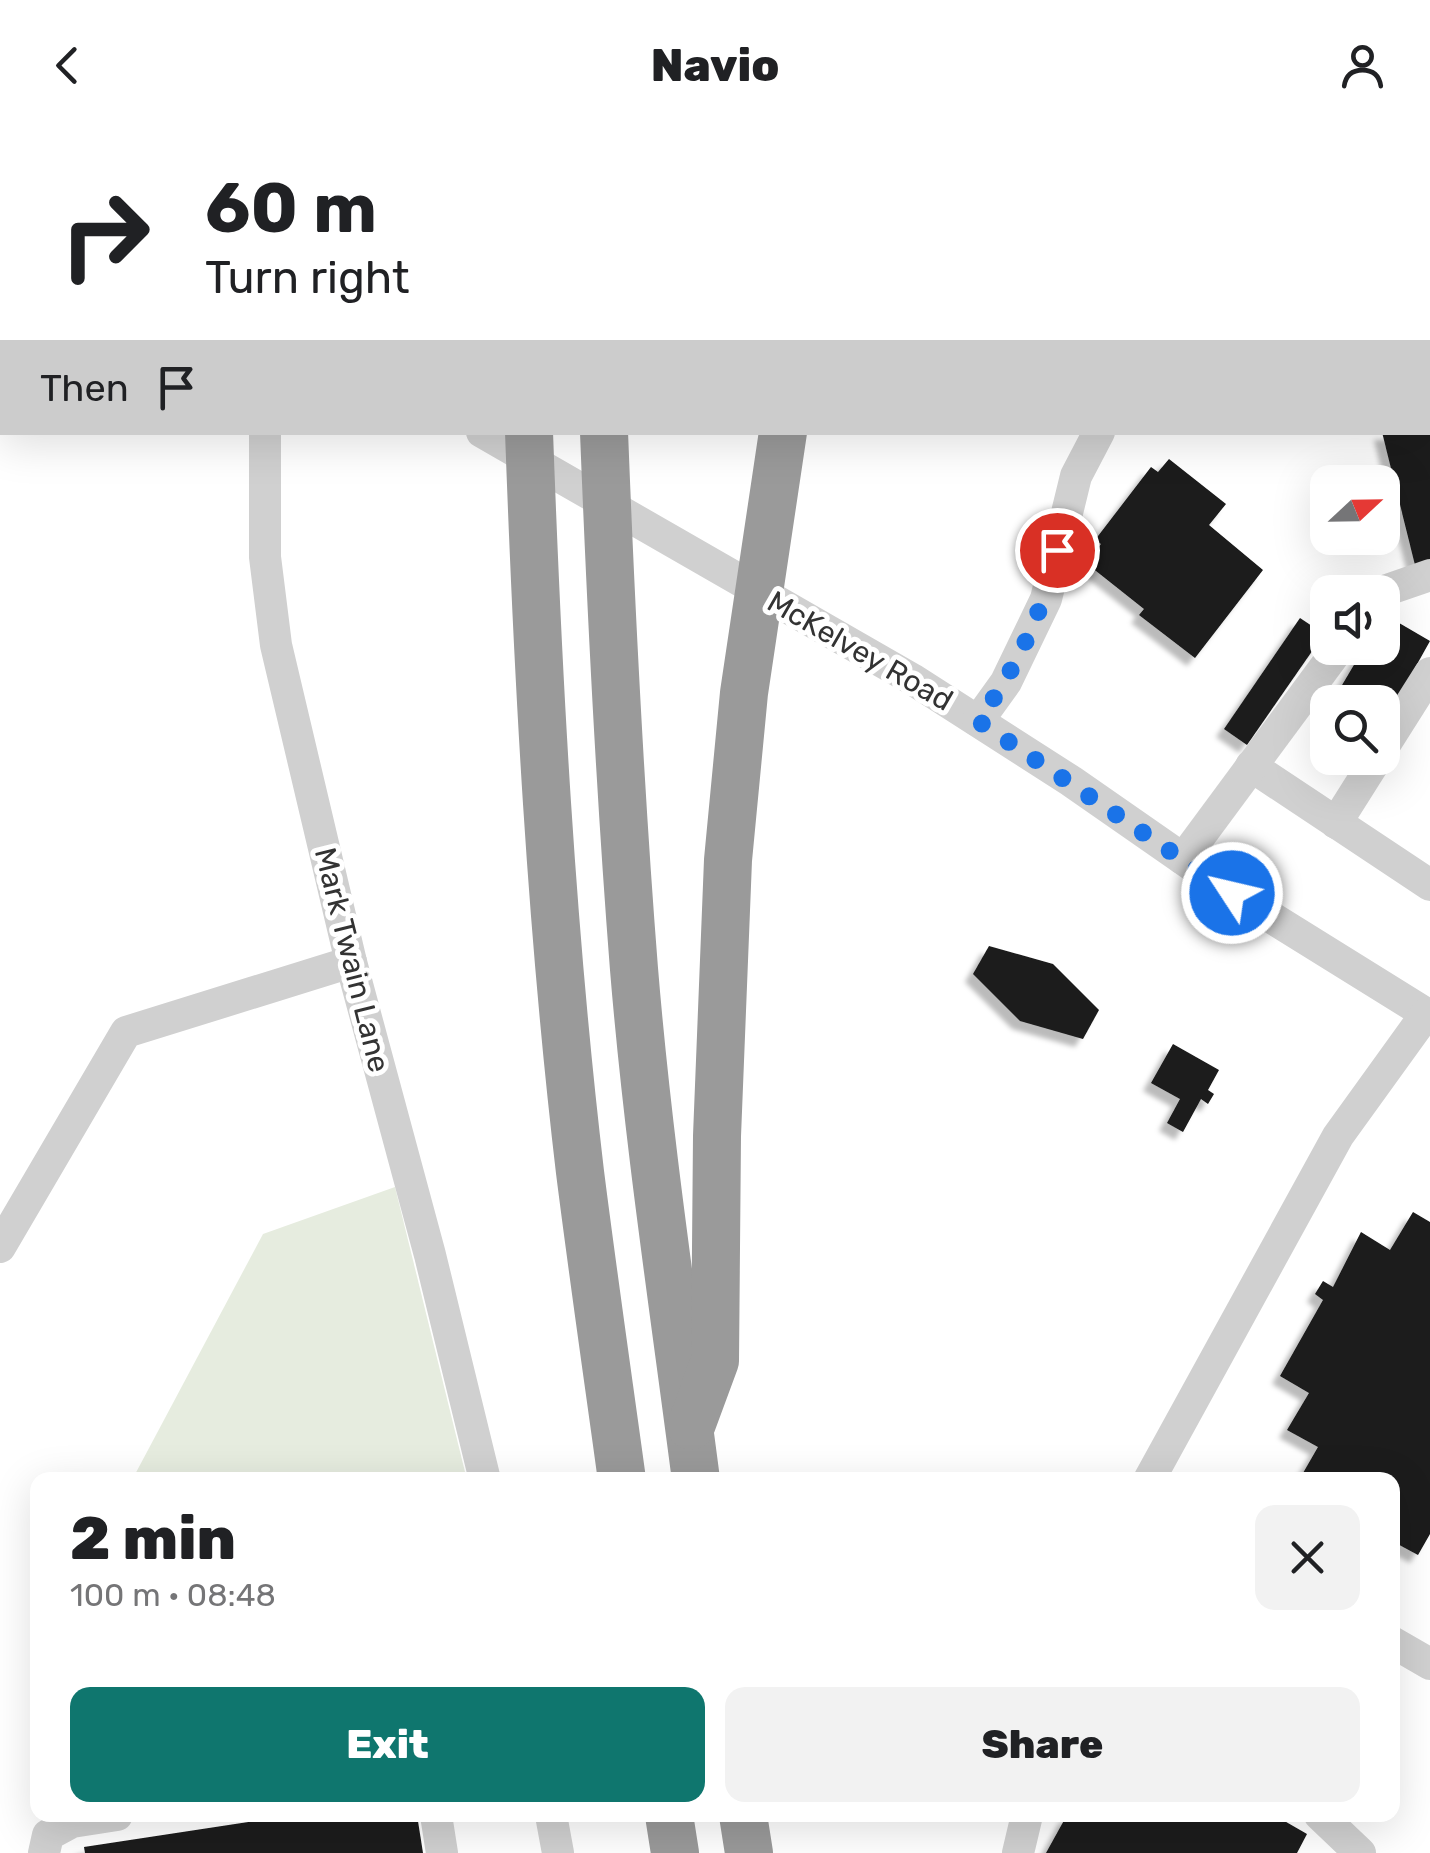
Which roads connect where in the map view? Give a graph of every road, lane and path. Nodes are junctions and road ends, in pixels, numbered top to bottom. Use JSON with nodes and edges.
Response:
{"nodes":[{"id":1,"x":265,"y":435,"type":"edge"},
{"id":2,"x":487,"y":435,"type":"edge"},
{"id":3,"x":500,"y":435,"type":"edge"},
{"id":4,"x":529,"y":435,"type":"edge"},
{"id":5,"x":604,"y":435,"type":"edge"},
{"id":6,"x":782,"y":435,"type":"edge"},
{"id":7,"x":1097,"y":435,"type":"edge"},
{"id":8,"x":1430,"y":575,"type":"edge"},
{"id":9,"x":1400,"y":585,"type":"edge"},
{"id":10,"x":537,"y":656,"type":"junction"},
{"id":11,"x":1325,"y":665,"type":"edge"},
{"id":12,"x":1430,"y":673,"type":"edge"},
{"id":13,"x":1400,"y":720,"type":"edge"},
{"id":14,"x":978,"y":721,"type":"junction"},
{"id":15,"x":1251,"y":766,"type":"junction"},
{"id":16,"x":1366,"y":775,"type":"edge"},
{"id":17,"x":1336,"y":823,"type":"junction"},
{"id":18,"x":1183,"y":859,"type":"junction"},
{"id":19,"x":1430,"y":885,"type":"edge"},
{"id":20,"x":351,"y":962,"type":"junction"},
{"id":21,"x":1428,"y":1015,"type":"edge"},
{"id":22,"x":0,"y":1247,"type":"edge"},
{"id":23,"x":690,"y":1430,"type":"junction"},
{"id":24,"x":483,"y":1472,"type":"edge"},
{"id":25,"x":621,"y":1472,"type":"edge"},
{"id":26,"x":695,"y":1472,"type":"edge"},
{"id":27,"x":1153,"y":1472,"type":"edge"},
{"id":28,"x":1400,"y":1647,"type":"edge"},
{"id":29,"x":1430,"y":1664,"type":"edge"},
{"id":30,"x":72,"y":1822,"type":"edge"},
{"id":31,"x":437,"y":1822,"type":"edge"},
{"id":32,"x":552,"y":1822,"type":"edge"},
{"id":33,"x":670,"y":1822,"type":"edge"},
{"id":34,"x":745,"y":1822,"type":"edge"},
{"id":35,"x":1026,"y":1822,"type":"edge"},
{"id":36,"x":1327,"y":1822,"type":"edge"},
{"id":37,"x":44,"y":1853,"type":"edge"},
{"id":38,"x":442,"y":1853,"type":"edge"},
{"id":39,"x":558,"y":1853,"type":"edge"},
{"id":40,"x":675,"y":1853,"type":"edge"},
{"id":41,"x":749,"y":1853,"type":"edge"},
{"id":42,"x":1018,"y":1853,"type":"edge"},
{"id":43,"x":1360,"y":1853,"type":"edge"}],
"edges":[{"from":1,"to":20,"type":"street","name":"Mark Twain Lane"},
{"from":2,"to":14,"type":"street","name":"McKelvey Road"},
{"from":3,"to":10,"type":"highway"},
{"from":4,"to":10,"type":"highway"},
{"from":5,"to":23,"type":"highway"},
{"from":6,"to":23,"type":"highway"},
{"from":7,"to":14,"type":"street"},
{"from":8,"to":9,"type":"street"},
{"from":10,"to":25,"type":"highway"},
{"from":11,"to":15,"type":"street"},
{"from":12,"to":13,"type":"street"},
{"from":14,"to":18,"type":"street","name":"McKelvey Road"},
{"from":15,"to":17,"type":"street"},
{"from":15,"to":18,"type":"street"},
{"from":16,"to":17,"type":"street"},
{"from":17,"to":19,"type":"street"},
{"from":18,"to":21,"type":"street","name":"McKelvey Road"},
{"from":20,"to":22,"type":"street"},
{"from":20,"to":24,"type":"street","name":"Mark Twain Lane"},
{"from":21,"to":27,"type":"street"},
{"from":23,"to":26,"type":"highway"},
{"from":28,"to":29,"type":"street"},
{"from":30,"to":37,"type":"street"},
{"from":31,"to":38,"type":"street"},
{"from":32,"to":39,"type":"street"},
{"from":33,"to":40,"type":"highway"},
{"from":34,"to":41,"type":"highway"},
{"from":35,"to":42,"type":"street"},
{"from":36,"to":43,"type":"street"}]}
